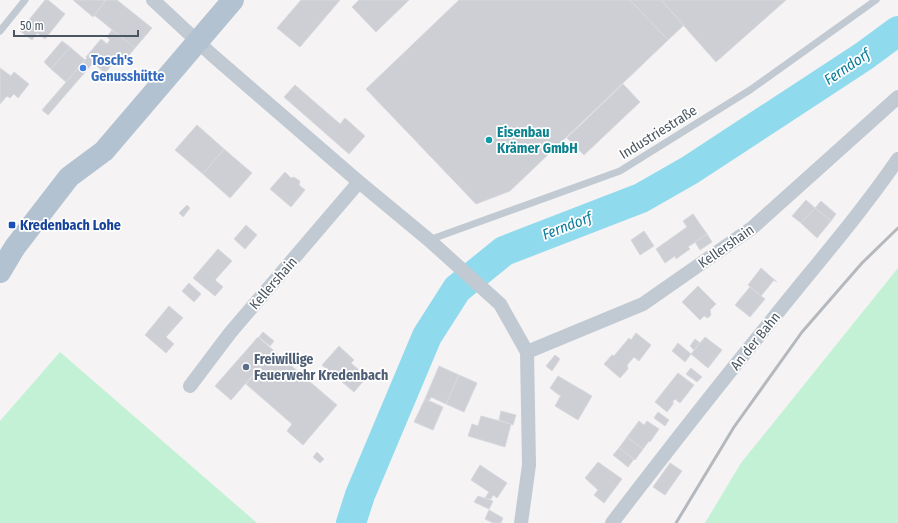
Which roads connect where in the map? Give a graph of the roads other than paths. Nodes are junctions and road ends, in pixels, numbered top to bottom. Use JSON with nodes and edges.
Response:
{"nodes":[{"id":1,"x":25,"y":0,"type":"edge"},
{"id":2,"x":153,"y":0,"type":"edge"},
{"id":3,"x":233,"y":0,"type":"edge"},
{"id":4,"x":876,"y":0,"type":"edge"},
{"id":5,"x":0,"y":31,"type":"edge"},
{"id":6,"x":198,"y":41,"type":"junction"},
{"id":7,"x":898,"y":97,"type":"edge"},
{"id":8,"x":898,"y":159,"type":"edge"},
{"id":9,"x":359,"y":182,"type":"junction"},
{"id":10,"x":428,"y":240,"type":"junction"},
{"id":11,"x":0,"y":272,"type":"edge"},
{"id":12,"x":527,"y":352,"type":"junction"},
{"id":13,"x":190,"y":386,"type":"dead end"},
{"id":14,"x":521,"y":523,"type":"edge"},
{"id":15,"x":612,"y":523,"type":"edge"}],
"edges":[{"from":1,"to":5,"type":"lane"},
{"from":2,"to":6,"type":"street"},
{"from":3,"to":6,"type":"main road"},
{"from":4,"to":10,"type":"lane","name":"Industriestraße"},
{"from":6,"to":9,"type":"street"},
{"from":6,"to":11,"type":"main road"},
{"from":7,"to":12,"type":"street","name":"Kellershain"},
{"from":8,"to":15,"type":"street","name":"An der Bahn"},
{"from":9,"to":10,"type":"street"},
{"from":9,"to":13,"type":"street","name":"Kellershain"},
{"from":10,"to":12,"type":"street"},
{"from":12,"to":14,"type":"street"}]}
